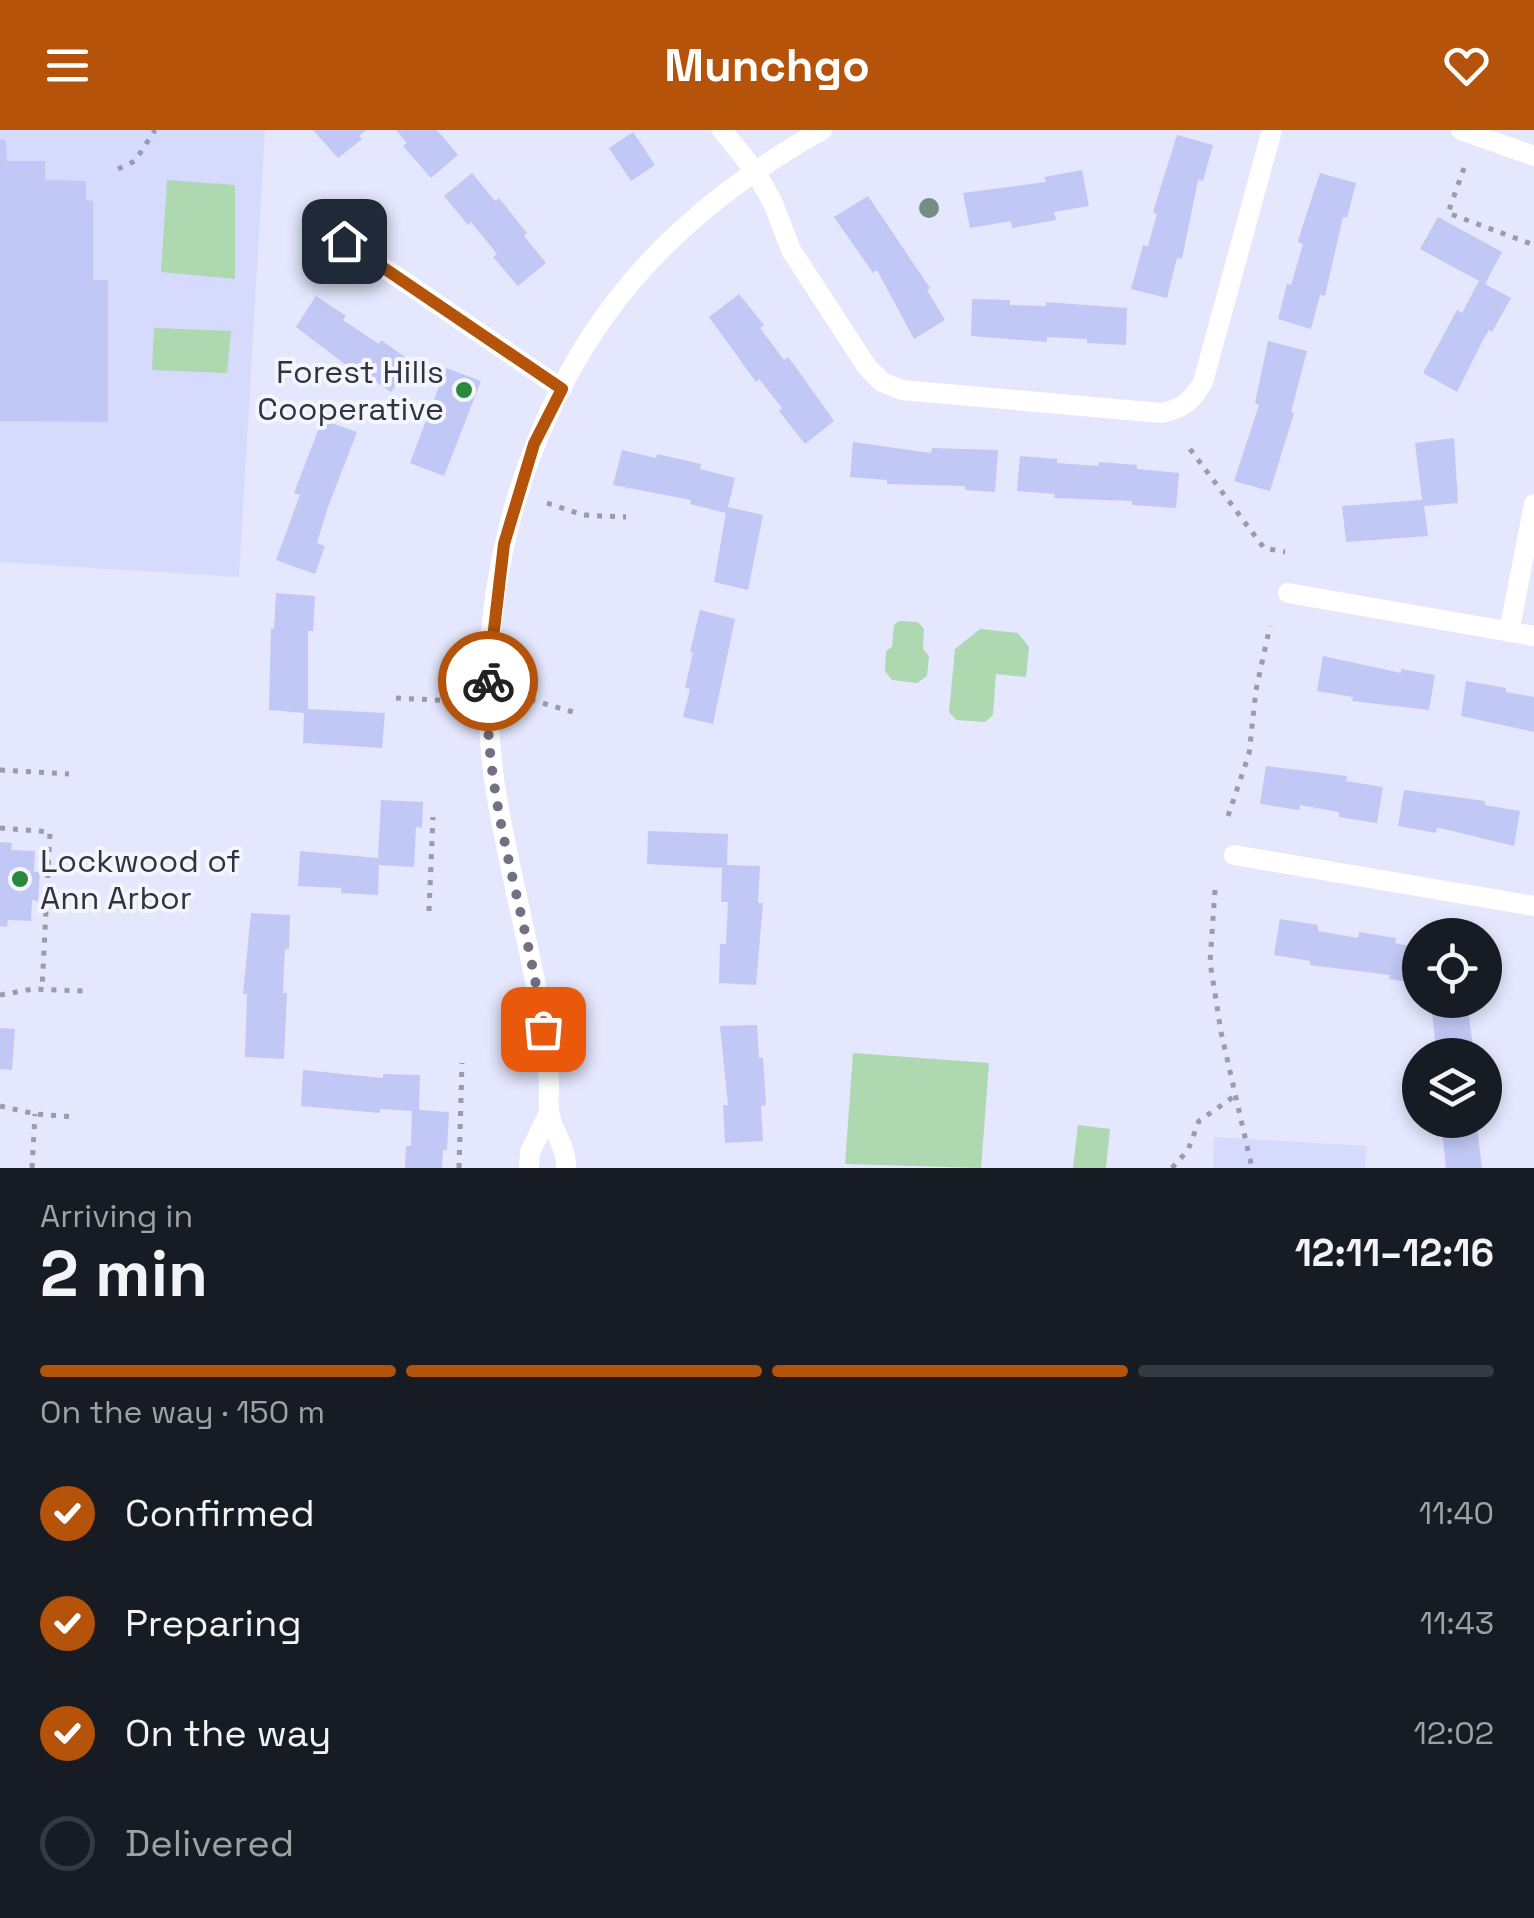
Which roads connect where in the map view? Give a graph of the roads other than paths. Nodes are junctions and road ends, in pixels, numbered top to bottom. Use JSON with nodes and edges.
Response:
{"nodes":[{"id":1,"x":722,"y":130,"type":"edge"},
{"id":2,"x":822,"y":130,"type":"edge"},
{"id":3,"x":1272,"y":130,"type":"edge"},
{"id":4,"x":1461,"y":130,"type":"edge"},
{"id":5,"x":1534,"y":156,"type":"edge"},
{"id":6,"x":755,"y":171,"type":"junction"},
{"id":7,"x":312,"y":219,"type":"dead end"},
{"id":8,"x":562,"y":389,"type":"junction"},
{"id":9,"x":1534,"y":504,"type":"edge"},
{"id":10,"x":1288,"y":592,"type":"dead end"},
{"id":11,"x":1509,"y":632,"type":"junction"},
{"id":12,"x":1534,"y":636,"type":"edge"},
{"id":13,"x":1234,"y":855,"type":"dead end"},
{"id":14,"x":1534,"y":906,"type":"edge"},
{"id":15,"x":549,"y":1112,"type":"junction"},
{"id":16,"x":529,"y":1168,"type":"edge"},
{"id":17,"x":566,"y":1168,"type":"edge"}],
"edges":[{"from":1,"to":6,"type":"street"},
{"from":2,"to":6,"type":"street"},
{"from":3,"to":6,"type":"street"},
{"from":4,"to":5,"type":"street"},
{"from":6,"to":8,"type":"street"},
{"from":7,"to":8,"type":"street"},
{"from":8,"to":15,"type":"street"},
{"from":9,"to":11,"type":"street"},
{"from":10,"to":11,"type":"street"},
{"from":11,"to":12,"type":"street"},
{"from":13,"to":14,"type":"street"},
{"from":15,"to":16,"type":"street"},
{"from":15,"to":17,"type":"street"}]}
